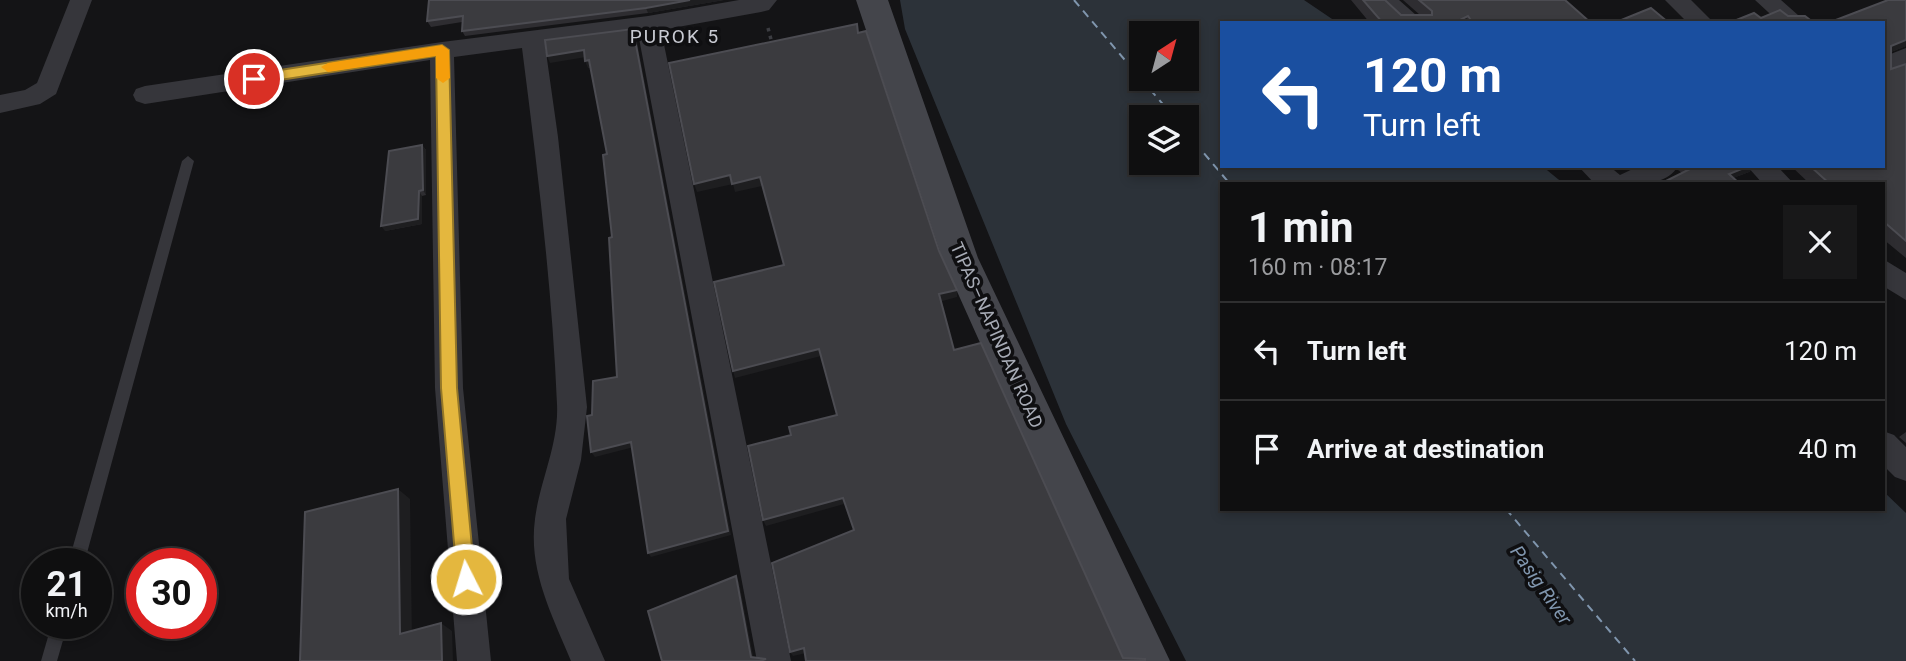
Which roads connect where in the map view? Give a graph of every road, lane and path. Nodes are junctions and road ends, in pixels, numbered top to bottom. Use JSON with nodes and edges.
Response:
{"nodes":[{"id":1,"x":81,"y":0,"type":"edge"},
{"id":2,"x":872,"y":0,"type":"edge"},
{"id":3,"x":1384,"y":0,"type":"edge"},
{"id":4,"x":1676,"y":0,"type":"edge"},
{"id":5,"x":1766,"y":0,"type":"edge"},
{"id":6,"x":763,"y":2,"type":"edge"},
{"id":7,"x":1411,"y":21,"type":"edge"},
{"id":8,"x":1701,"y":21,"type":"edge"},
{"id":9,"x":1793,"y":21,"type":"edge"},
{"id":10,"x":648,"y":24,"type":"junction"},
{"id":11,"x":532,"y":39,"type":"junction"},
{"id":12,"x":442,"y":50,"type":"junction"},
{"id":13,"x":1906,"y":57,"type":"edge"},
{"id":14,"x":776,"y":58,"type":"edge"},
{"id":15,"x":1885,"y":66,"type":"edge"},
{"id":16,"x":145,"y":95,"type":"dead end"},
{"id":17,"x":0,"y":104,"type":"edge"},
{"id":18,"x":188,"y":161,"type":"dead end"},
{"id":19,"x":1593,"y":168,"type":"edge"},
{"id":20,"x":1660,"y":168,"type":"edge"},
{"id":21,"x":1762,"y":168,"type":"edge"},
{"id":22,"x":1611,"y":182,"type":"edge"},
{"id":23,"x":1629,"y":182,"type":"edge"},
{"id":24,"x":1779,"y":182,"type":"edge"},
{"id":25,"x":1885,"y":272,"type":"edge"},
{"id":26,"x":1906,"y":289,"type":"edge"},
{"id":27,"x":1885,"y":447,"type":"edge"},
{"id":28,"x":1906,"y":467,"type":"edge"},
{"id":29,"x":80,"y":548,"type":"edge"},
{"id":30,"x":55,"y":639,"type":"edge"},
{"id":31,"x":49,"y":661,"type":"edge"},
{"id":32,"x":474,"y":661,"type":"edge"},
{"id":33,"x":588,"y":661,"type":"edge"},
{"id":34,"x":774,"y":661,"type":"edge"},
{"id":35,"x":1147,"y":661,"type":"edge"}],
"edges":[{"from":1,"to":17,"type":"street"},
{"from":2,"to":35,"type":"main road","name":"TIPAS–NAPINDAN ROAD"},
{"from":3,"to":7,"type":"street"},
{"from":4,"to":8,"type":"street"},
{"from":5,"to":9,"type":"street"},
{"from":6,"to":10,"type":"street"},
{"from":6,"to":14,"type":"path"},
{"from":10,"to":11,"type":"street"},
{"from":10,"to":34,"type":"street"},
{"from":11,"to":12,"type":"street"},
{"from":11,"to":33,"type":"street"},
{"from":12,"to":16,"type":"street"},
{"from":12,"to":32,"type":"street"},
{"from":13,"to":15,"type":"street"},
{"from":18,"to":29,"type":"lane"},
{"from":19,"to":22,"type":"street"},
{"from":20,"to":23,"type":"street"},
{"from":21,"to":24,"type":"street"},
{"from":25,"to":26,"type":"street"},
{"from":27,"to":28,"type":"street"},
{"from":30,"to":31,"type":"lane"}]}
